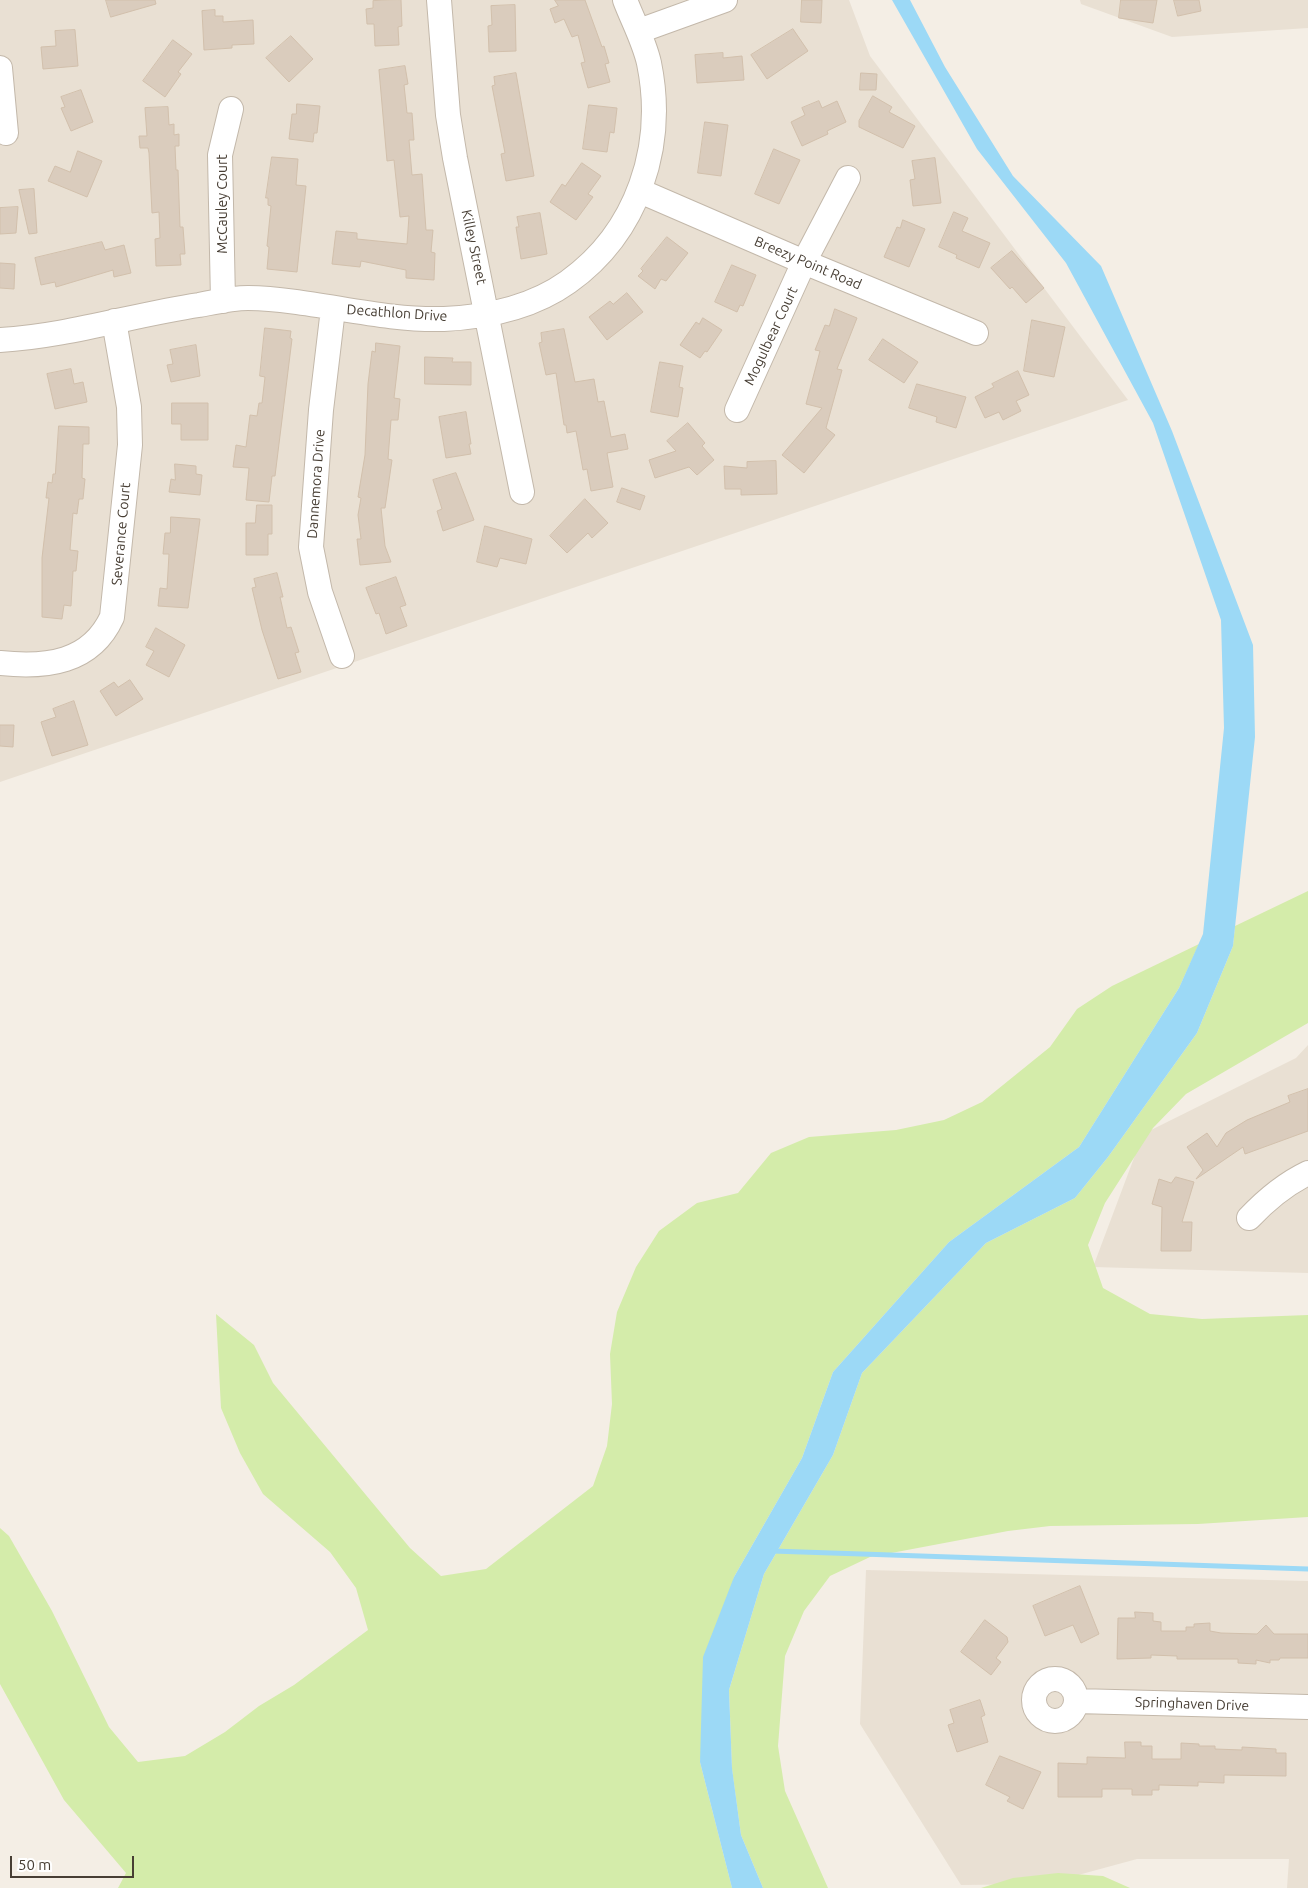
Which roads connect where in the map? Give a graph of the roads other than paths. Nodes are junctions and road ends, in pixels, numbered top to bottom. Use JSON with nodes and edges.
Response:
{"nodes":[{"id":1,"x":439,"y":0,"type":"edge"},
{"id":2,"x":625,"y":0,"type":"edge"},
{"id":3,"x":725,"y":0,"type":"edge"},
{"id":4,"x":639,"y":31,"type":"junction"},
{"id":5,"x":0,"y":68,"type":"edge"},
{"id":6,"x":231,"y":109,"type":"dead end"},
{"id":7,"x":6,"y":132,"type":"dead end"},
{"id":8,"x":848,"y":178,"type":"dead end"},
{"id":9,"x":640,"y":191,"type":"junction"},
{"id":10,"x":804,"y":262,"type":"junction"},
{"id":11,"x":222,"y":301,"type":"junction"},
{"id":12,"x":333,"y":309,"type":"junction"},
{"id":13,"x":488,"y":313,"type":"junction"},
{"id":14,"x":114,"y":321,"type":"junction"},
{"id":15,"x":976,"y":332,"type":"dead end"},
{"id":16,"x":0,"y":340,"type":"edge"},
{"id":17,"x":737,"y":410,"type":"dead end"},
{"id":18,"x":522,"y":492,"type":"dead end"},
{"id":19,"x":342,"y":656,"type":"dead end"},
{"id":20,"x":0,"y":663,"type":"edge"},
{"id":21,"x":1308,"y":1173,"type":"edge"},
{"id":22,"x":1249,"y":1218,"type":"dead end"},
{"id":23,"x":1076,"y":1701,"type":"dead end"},
{"id":24,"x":1308,"y":1707,"type":"edge"}],
"edges":[{"from":1,"to":13,"type":"street","name":"Killey Street"},
{"from":2,"to":4,"type":"street","name":"Decathlon Drive"},
{"from":3,"to":4,"type":"street"},
{"from":4,"to":9,"type":"street","name":"Decathlon Drive"},
{"from":5,"to":7,"type":"street"},
{"from":6,"to":11,"type":"street","name":"McCauley Court"},
{"from":8,"to":10,"type":"street","name":"Mogulbear Court"},
{"from":9,"to":10,"type":"street","name":"Breezy Point Road"},
{"from":9,"to":13,"type":"street","name":"Decathlon Drive"},
{"from":10,"to":15,"type":"street","name":"Breezy Point Road"},
{"from":10,"to":17,"type":"street","name":"Mogulbear Court"},
{"from":11,"to":12,"type":"street","name":"Decathlon Drive"},
{"from":11,"to":14,"type":"street","name":"Decathlon Drive"},
{"from":12,"to":13,"type":"street","name":"Decathlon Drive"},
{"from":12,"to":19,"type":"street","name":"Dannemora Drive"},
{"from":13,"to":18,"type":"street","name":"Killey Street"},
{"from":14,"to":16,"type":"street","name":"Decathlon Drive"},
{"from":14,"to":20,"type":"street","name":"Severance Court"},
{"from":21,"to":22,"type":"street"},
{"from":23,"to":24,"type":"street","name":"Springhaven Drive"}]}
